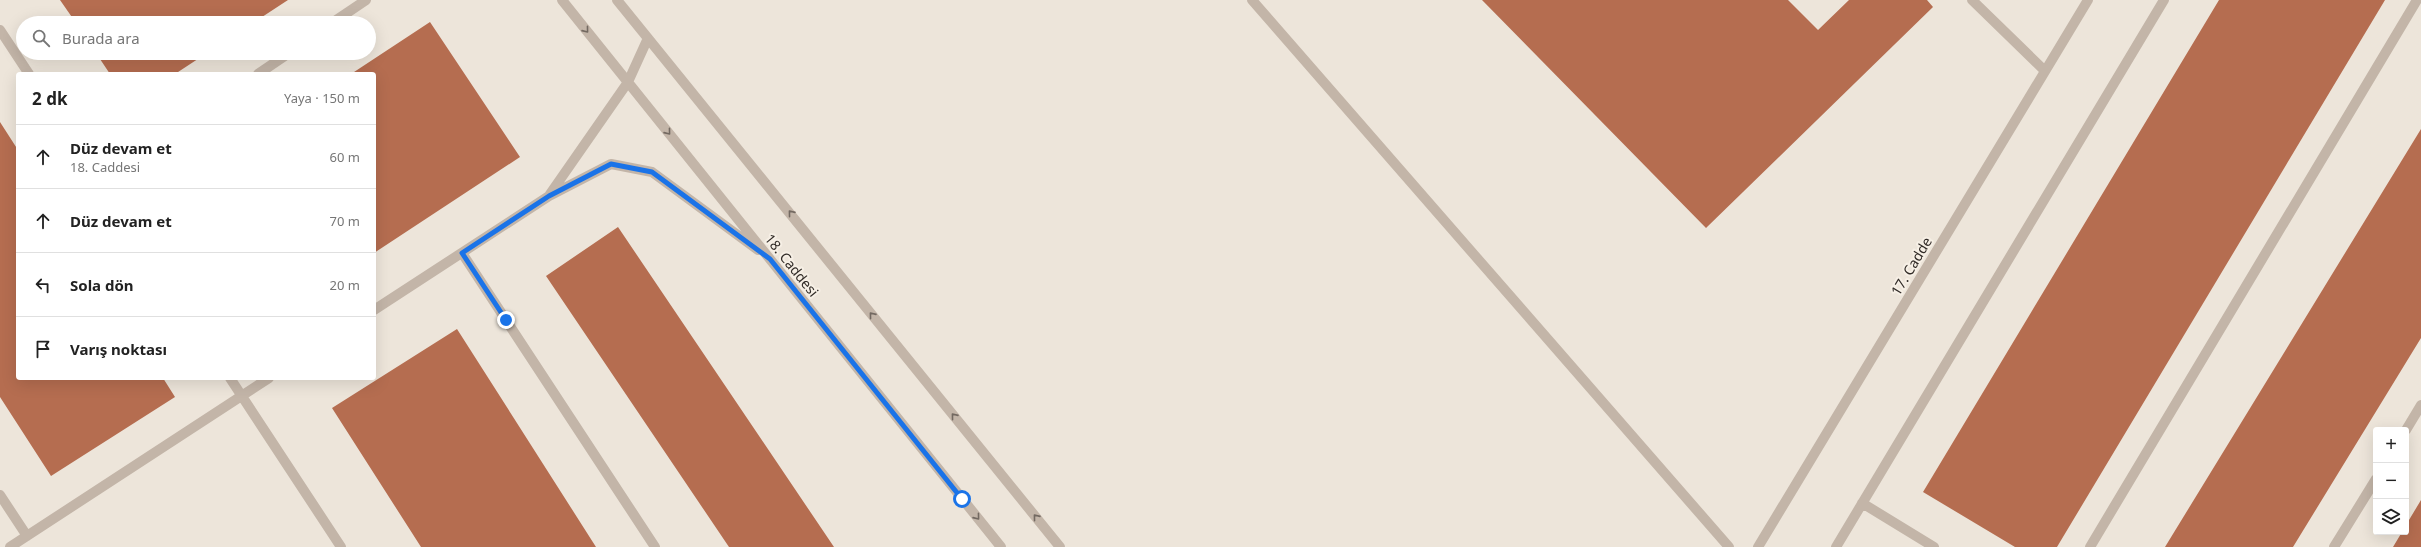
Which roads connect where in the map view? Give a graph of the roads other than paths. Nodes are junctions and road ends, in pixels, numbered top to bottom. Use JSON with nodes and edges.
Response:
{"nodes":[{"id":1,"x":366,"y":0,"type":"edge"},
{"id":2,"x":562,"y":0,"type":"edge"},
{"id":3,"x":617,"y":0,"type":"edge"},
{"id":4,"x":1252,"y":0,"type":"edge"},
{"id":5,"x":1972,"y":0,"type":"edge"},
{"id":6,"x":2088,"y":0,"type":"edge"},
{"id":7,"x":2164,"y":0,"type":"edge"},
{"id":8,"x":2417,"y":0,"type":"edge"},
{"id":9,"x":342,"y":16,"type":"edge"},
{"id":10,"x":0,"y":30,"type":"edge"},
{"id":11,"x":648,"y":38,"type":"junction"},
{"id":12,"x":16,"y":54,"type":"edge"},
{"id":13,"x":20,"y":60,"type":"edge"},
{"id":14,"x":279,"y":60,"type":"edge"},
{"id":15,"x":2045,"y":71,"type":"junction"},
{"id":16,"x":28,"y":72,"type":"edge"},
{"id":17,"x":261,"y":72,"type":"edge"},
{"id":18,"x":628,"y":82,"type":"junction"},
{"id":19,"x":549,"y":196,"type":"junction"},
{"id":20,"x":462,"y":253,"type":"junction"},
{"id":21,"x":770,"y":259,"type":"junction"},
{"id":22,"x":376,"y":309,"type":"edge"},
{"id":23,"x":231,"y":380,"type":"edge"},
{"id":24,"x":266,"y":380,"type":"edge"},
{"id":25,"x":242,"y":396,"type":"junction"},
{"id":26,"x":2421,"y":405,"type":"edge"},
{"id":27,"x":2408,"y":427,"type":"edge"},
{"id":28,"x":2373,"y":484,"type":"edge"},
{"id":29,"x":0,"y":495,"type":"edge"},
{"id":30,"x":1862,"y":503,"type":"junction"},
{"id":31,"x":27,"y":536,"type":"junction"},
{"id":32,"x":10,"y":547,"type":"edge"},
{"id":33,"x":341,"y":547,"type":"edge"},
{"id":34,"x":655,"y":547,"type":"edge"},
{"id":35,"x":1001,"y":547,"type":"edge"},
{"id":36,"x":1060,"y":547,"type":"edge"},
{"id":37,"x":1729,"y":547,"type":"edge"},
{"id":38,"x":1758,"y":547,"type":"edge"},
{"id":39,"x":1836,"y":547,"type":"edge"},
{"id":40,"x":1934,"y":547,"type":"edge"},
{"id":41,"x":2090,"y":547,"type":"edge"},
{"id":42,"x":2334,"y":547,"type":"edge"}],
"edges":[{"from":1,"to":9,"type":"street"},
{"from":2,"to":18,"type":"street","name":"18. Caddesi","one_way":true},
{"from":3,"to":11,"type":"street"},
{"from":4,"to":37,"type":"street"},
{"from":5,"to":15,"type":"street"},
{"from":6,"to":15,"type":"street","name":"17. Cadde"},
{"from":7,"to":30,"type":"street"},
{"from":8,"to":41,"type":"street"},
{"from":10,"to":12,"type":"street"},
{"from":11,"to":18,"type":"street"},
{"from":36,"to":11,"type":"street","one_way":true},
{"from":13,"to":16,"type":"street"},
{"from":14,"to":17,"type":"street"},
{"from":15,"to":38,"type":"street","name":"17. Cadde"},
{"from":18,"to":19,"type":"street"},
{"from":18,"to":21,"type":"street","name":"18. Caddesi","one_way":true},
{"from":19,"to":20,"type":"street"},
{"from":19,"to":21,"type":"street"},
{"from":20,"to":22,"type":"street"},
{"from":20,"to":34,"type":"street"},
{"from":21,"to":35,"type":"street","name":"18. Caddesi","one_way":true},
{"from":23,"to":25,"type":"street"},
{"from":24,"to":25,"type":"street"},
{"from":25,"to":31,"type":"street"},
{"from":25,"to":33,"type":"street"},
{"from":26,"to":27,"type":"street"},
{"from":28,"to":42,"type":"street"},
{"from":29,"to":31,"type":"street"},
{"from":30,"to":39,"type":"street"},
{"from":30,"to":40,"type":"street"},
{"from":31,"to":32,"type":"street"}]}
